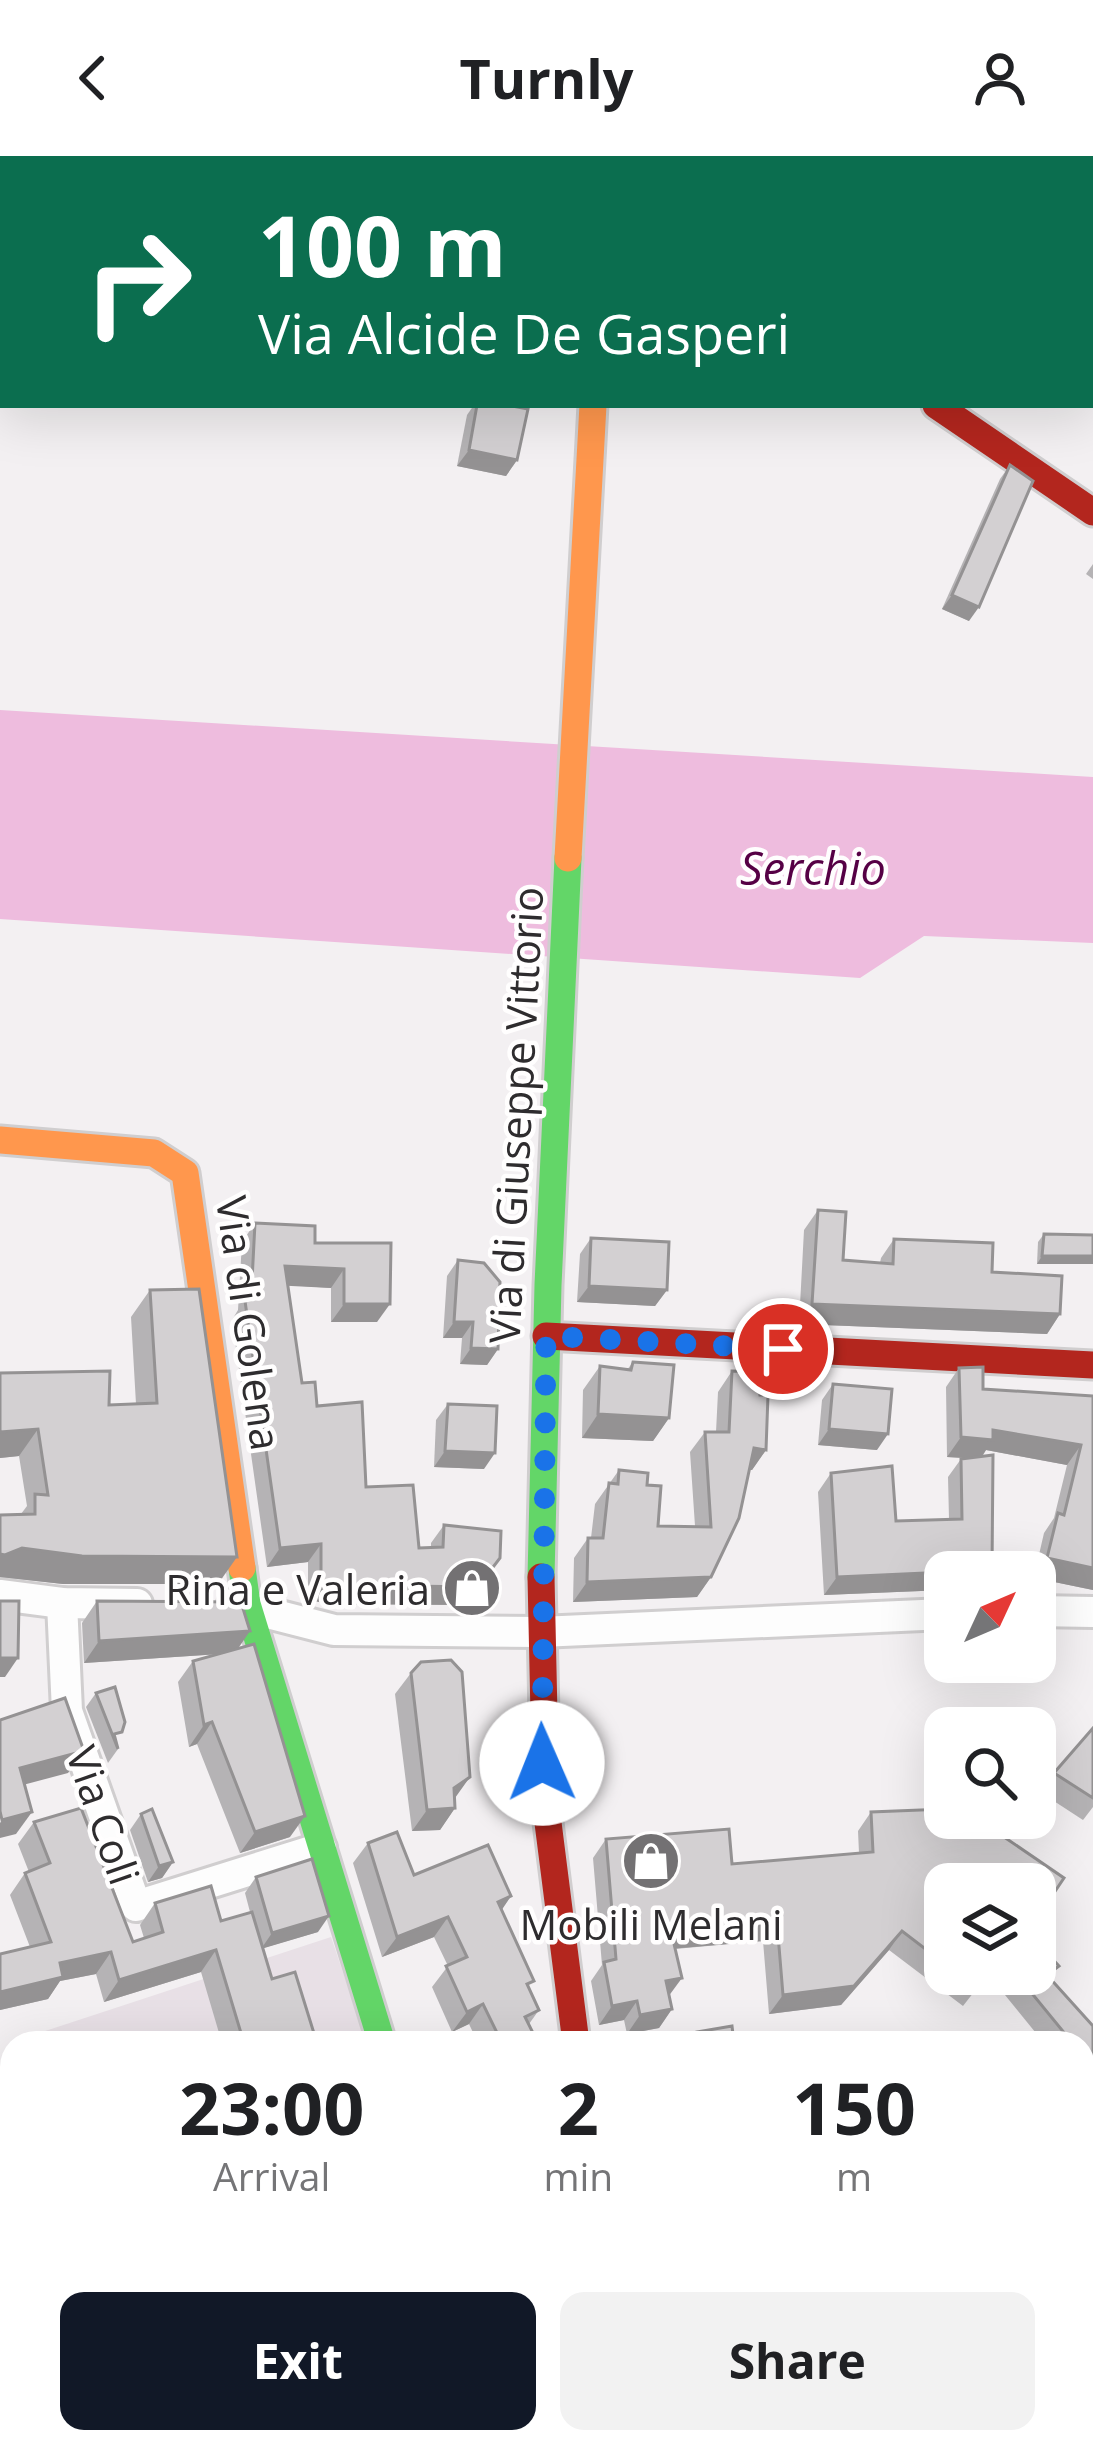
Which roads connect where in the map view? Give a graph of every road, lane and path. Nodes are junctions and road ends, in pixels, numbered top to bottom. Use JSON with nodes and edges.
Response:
{"nodes":[{"id":1,"x":592,"y":408,"type":"edge"},
{"id":2,"x":940,"y":408,"type":"edge"},
{"id":3,"x":1093,"y":512,"type":"edge"},
{"id":4,"x":0,"y":1140,"type":"edge"},
{"id":5,"x":546,"y":1336,"type":"junction"},
{"id":6,"x":1093,"y":1365,"type":"edge"},
{"id":7,"x":0,"y":1595,"type":"edge"},
{"id":8,"x":62,"y":1603,"type":"junction"},
{"id":9,"x":247,"y":1604,"type":"junction"},
{"id":10,"x":1056,"y":1611,"type":"edge"},
{"id":11,"x":1093,"y":1612,"type":"edge"},
{"id":12,"x":924,"y":1615,"type":"edge"},
{"id":13,"x":540,"y":1632,"type":"junction"},
{"id":14,"x":321,"y":1848,"type":"junction"},
{"id":15,"x":378,"y":2031,"type":"edge"},
{"id":16,"x":574,"y":2031,"type":"edge"}],
"edges":[{"from":1,"to":5,"type":"main road","name":"Via di Giuseppe Vittorio"},
{"from":2,"to":3,"type":"main road"},
{"from":4,"to":9,"type":"main road","name":"Via di Golena"},
{"from":5,"to":6,"type":"main road"},
{"from":5,"to":13,"type":"main road","name":"Via di Giuseppe Vittorio"},
{"from":7,"to":8,"type":"street"},
{"from":8,"to":9,"type":"street"},
{"from":8,"to":14,"type":"street","name":"Via Coli"},
{"from":9,"to":13,"type":"street"},
{"from":9,"to":14,"type":"main road","name":"Via di Golena"},
{"from":10,"to":11,"type":"street"},
{"from":12,"to":13,"type":"street"},
{"from":13,"to":16,"type":"main road","name":"Via di Giuseppe Vittorio"},
{"from":14,"to":15,"type":"main road","name":"Via di Golena"}]}
